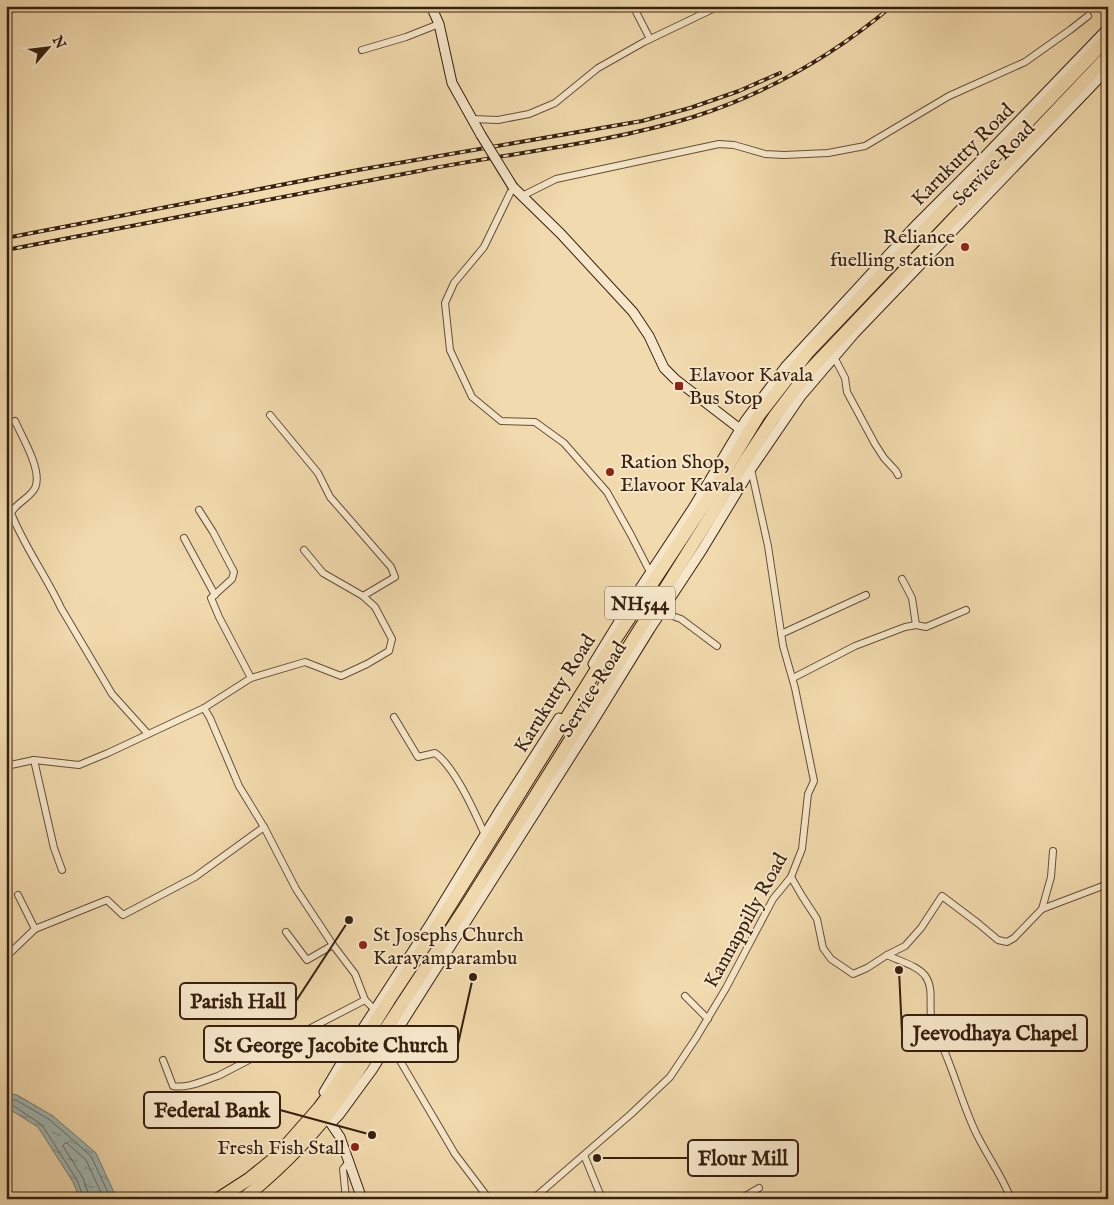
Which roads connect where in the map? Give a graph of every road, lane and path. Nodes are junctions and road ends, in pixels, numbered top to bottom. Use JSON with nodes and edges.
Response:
{"nodes":[{"id":1,"x":431,"y":6,"type":"edge"},
{"id":2,"x":633,"y":6,"type":"edge"},
{"id":3,"x":719,"y":6,"type":"edge"},
{"id":4,"x":1088,"y":16,"type":"dead end"},
{"id":5,"x":439,"y":24,"type":"junction"},
{"id":6,"x":1108,"y":28,"type":"edge"},
{"id":7,"x":1108,"y":38,"type":"edge"},
{"id":8,"x":650,"y":39,"type":"junction"},
{"id":9,"x":362,"y":50,"type":"dead end"},
{"id":10,"x":1108,"y":56,"type":"edge"},
{"id":11,"x":1108,"y":69,"type":"edge"},
{"id":12,"x":472,"y":118,"type":"junction"},
{"id":13,"x":513,"y":187,"type":"junction"},
{"id":14,"x":522,"y":196,"type":"junction"},
{"id":15,"x":834,"y":357,"type":"junction"},
{"id":16,"x":270,"y":415,"type":"dead end"},
{"id":17,"x":15,"y":421,"type":"dead end"},
{"id":18,"x":743,"y":433,"type":"junction"},
{"id":19,"x":749,"y":464,"type":"junction"},
{"id":20,"x":898,"y":475,"type":"dead end"},
{"id":21,"x":199,"y":510,"type":"dead end"},
{"id":22,"x":184,"y":538,"type":"dead end"},
{"id":23,"x":304,"y":550,"type":"dead end"},
{"id":24,"x":650,"y":572,"type":"junction"},
{"id":25,"x":902,"y":579,"type":"dead end"},
{"id":26,"x":215,"y":595,"type":"junction"},
{"id":27,"x":866,"y":595,"type":"dead end"},
{"id":28,"x":363,"y":596,"type":"junction"},
{"id":29,"x":966,"y":610,"type":"dead end"},
{"id":30,"x":661,"y":612,"type":"junction"},
{"id":31,"x":916,"y":625,"type":"junction"},
{"id":32,"x":781,"y":634,"type":"junction"},
{"id":33,"x":716,"y":646,"type":"dead end"},
{"id":34,"x":251,"y":678,"type":"junction"},
{"id":35,"x":793,"y":678,"type":"junction"},
{"id":36,"x":204,"y":708,"type":"junction"},
{"id":37,"x":394,"y":717,"type":"dead end"},
{"id":38,"x":148,"y":734,"type":"junction"},
{"id":39,"x":34,"y":760,"type":"junction"},
{"id":40,"x":6,"y":766,"type":"edge"},
{"id":41,"x":264,"y":827,"type":"junction"},
{"id":42,"x":485,"y":835,"type":"junction"},
{"id":43,"x":1053,"y":851,"type":"dead end"},
{"id":44,"x":62,"y":870,"type":"dead end"},
{"id":45,"x":792,"y":877,"type":"junction"},
{"id":46,"x":1108,"y":884,"type":"edge"},
{"id":47,"x":18,"y":895,"type":"dead end"},
{"id":48,"x":1042,"y":910,"type":"junction"},
{"id":49,"x":34,"y":930,"type":"junction"},
{"id":50,"x":286,"y":932,"type":"dead end"},
{"id":51,"x":333,"y":945,"type":"junction"},
{"id":52,"x":887,"y":956,"type":"junction"},
{"id":53,"x":6,"y":958,"type":"edge"},
{"id":54,"x":685,"y":996,"type":"dead end"},
{"id":55,"x":365,"y":1000,"type":"junction"},
{"id":56,"x":374,"y":1009,"type":"junction"},
{"id":57,"x":708,"y":1019,"type":"junction"},
{"id":58,"x":389,"y":1042,"type":"junction"},
{"id":59,"x":163,"y":1060,"type":"dead end"},
{"id":60,"x":326,"y":1116,"type":"junction"},
{"id":61,"x":584,"y":1154,"type":"junction"},
{"id":62,"x":350,"y":1161,"type":"junction"},
{"id":63,"x":759,"y":1188,"type":"dead end"},
{"id":64,"x":218,"y":1199,"type":"edge"},
{"id":65,"x":243,"y":1199,"type":"edge"},
{"id":66,"x":346,"y":1199,"type":"edge"},
{"id":67,"x":362,"y":1199,"type":"edge"},
{"id":68,"x":489,"y":1199,"type":"edge"},
{"id":69,"x":533,"y":1199,"type":"edge"},
{"id":70,"x":602,"y":1199,"type":"edge"},
{"id":71,"x":740,"y":1199,"type":"edge"},
{"id":72,"x":1011,"y":1199,"type":"edge"}],
"edges":[{"from":1,"to":5,"type":"street"},
{"from":2,"to":8,"type":"street"},
{"from":3,"to":8,"type":"street"},
{"from":4,"to":14,"type":"street"},
{"from":5,"to":9,"type":"street"},
{"from":5,"to":12,"type":"street"},
{"from":6,"to":18,"type":"street","name":"Karukutty Road"},
{"from":7,"to":18,"type":"highway","number":"NH544"},
{"from":8,"to":12,"type":"street"},
{"from":10,"to":19,"type":"highway","number":"NH544"},
{"from":11,"to":15,"type":"street","name":"Service Road"},
{"from":12,"to":13,"type":"street","bridge":true},
{"from":13,"to":14,"type":"street"},
{"from":13,"to":24,"type":"street"},
{"from":14,"to":18,"type":"street"},
{"from":15,"to":19,"type":"street","name":"Service Road"},
{"from":15,"to":20,"type":"street"},
{"from":16,"to":28,"type":"street"},
{"from":17,"to":38,"type":"street"},
{"from":18,"to":24,"type":"street","name":"Karukutty Road"},
{"from":18,"to":60,"type":"highway","number":"NH544"},
{"from":19,"to":30,"type":"street","name":"Service Road"},
{"from":19,"to":32,"type":"street","name":"Kannappilly Road"},
{"from":19,"to":60,"type":"highway","number":"NH544"},
{"from":21,"to":26,"type":"street"},
{"from":22,"to":26,"type":"street"},
{"from":23,"to":28,"type":"street"},
{"from":24,"to":42,"type":"street","name":"Karukutty Road"},
{"from":25,"to":31,"type":"street"},
{"from":26,"to":34,"type":"street"},
{"from":27,"to":32,"type":"street"},
{"from":28,"to":34,"type":"street"},
{"from":29,"to":31,"type":"street"},
{"from":30,"to":33,"type":"street"},
{"from":30,"to":58,"type":"street","name":"Service Road"},
{"from":31,"to":35,"type":"street"},
{"from":32,"to":35,"type":"street","name":"Kannappilly Road"},
{"from":34,"to":36,"type":"street"},
{"from":35,"to":45,"type":"street","name":"Kannappilly Road"},
{"from":36,"to":38,"type":"street"},
{"from":36,"to":41,"type":"street"},
{"from":37,"to":42,"type":"street"},
{"from":38,"to":39,"type":"street"},
{"from":39,"to":40,"type":"street"},
{"from":39,"to":44,"type":"street"},
{"from":41,"to":49,"type":"street"},
{"from":41,"to":51,"type":"street"},
{"from":42,"to":56,"type":"street","name":"Karukutty Road"},
{"from":43,"to":48,"type":"street"},
{"from":45,"to":52,"type":"street"},
{"from":45,"to":57,"type":"street","name":"Kannappilly Road"},
{"from":46,"to":48,"type":"street"},
{"from":47,"to":49,"type":"street"},
{"from":48,"to":52,"type":"street"},
{"from":49,"to":53,"type":"street"},
{"from":50,"to":51,"type":"street"},
{"from":51,"to":55,"type":"street"},
{"from":52,"to":72,"type":"street"},
{"from":54,"to":57,"type":"street"},
{"from":55,"to":56,"type":"street"},
{"from":55,"to":59,"type":"street"},
{"from":56,"to":60,"type":"street","name":"Karukutty Road"},
{"from":57,"to":61,"type":"street","name":"Kannappilly Road"},
{"from":58,"to":60,"type":"street","name":"Service Road"},
{"from":58,"to":68,"type":"street"},
{"from":60,"to":62,"type":"street"},
{"from":60,"to":64,"type":"highway","number":"NH544"},
{"from":60,"to":65,"type":"highway","number":"NH544"},
{"from":61,"to":69,"type":"street","name":"Kannappilly Road"},
{"from":61,"to":70,"type":"street"},
{"from":62,"to":66,"type":"street"},
{"from":62,"to":67,"type":"street"},
{"from":63,"to":71,"type":"street"}]}
